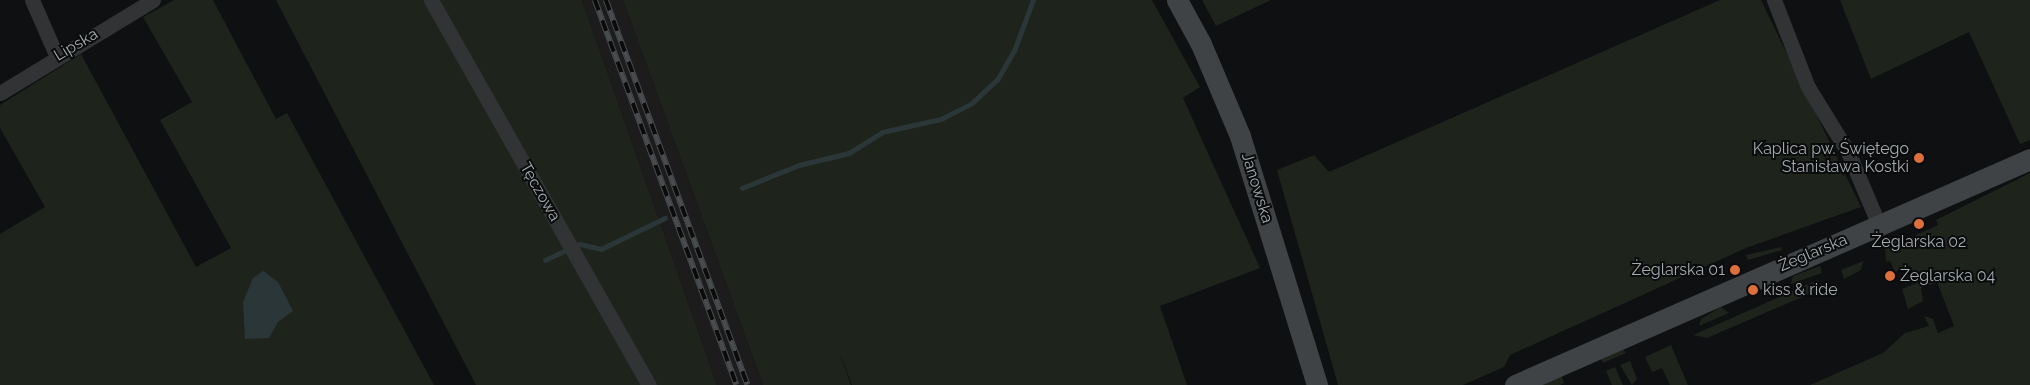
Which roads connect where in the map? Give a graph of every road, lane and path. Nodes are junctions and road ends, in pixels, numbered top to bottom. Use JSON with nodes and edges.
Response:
{"nodes":[{"id":1,"x":32,"y":0,"type":"edge"},
{"id":2,"x":153,"y":0,"type":"edge"},
{"id":3,"x":431,"y":0,"type":"edge"},
{"id":4,"x":1177,"y":0,"type":"edge"},
{"id":5,"x":1774,"y":0,"type":"edge"},
{"id":6,"x":57,"y":56,"type":"junction"},
{"id":7,"x":0,"y":92,"type":"edge"},
{"id":8,"x":2030,"y":159,"type":"edge"},
{"id":9,"x":1878,"y":225,"type":"junction"},
{"id":10,"x":649,"y":385,"type":"edge"},
{"id":11,"x":1317,"y":385,"type":"edge"},
{"id":12,"x":1515,"y":385,"type":"edge"}],
"edges":[{"from":1,"to":6,"type":"street"},
{"from":2,"to":6,"type":"street","name":"Lipska"},
{"from":3,"to":10,"type":"street","name":"Tęczowa"},
{"from":4,"to":11,"type":"street","name":"Janowska"},
{"from":5,"to":9,"type":"street"},
{"from":6,"to":7,"type":"street","name":"Lipska"},
{"from":8,"to":9,"type":"street","name":"Żeglarska"},
{"from":9,"to":12,"type":"street","name":"Żeglarska"}]}
